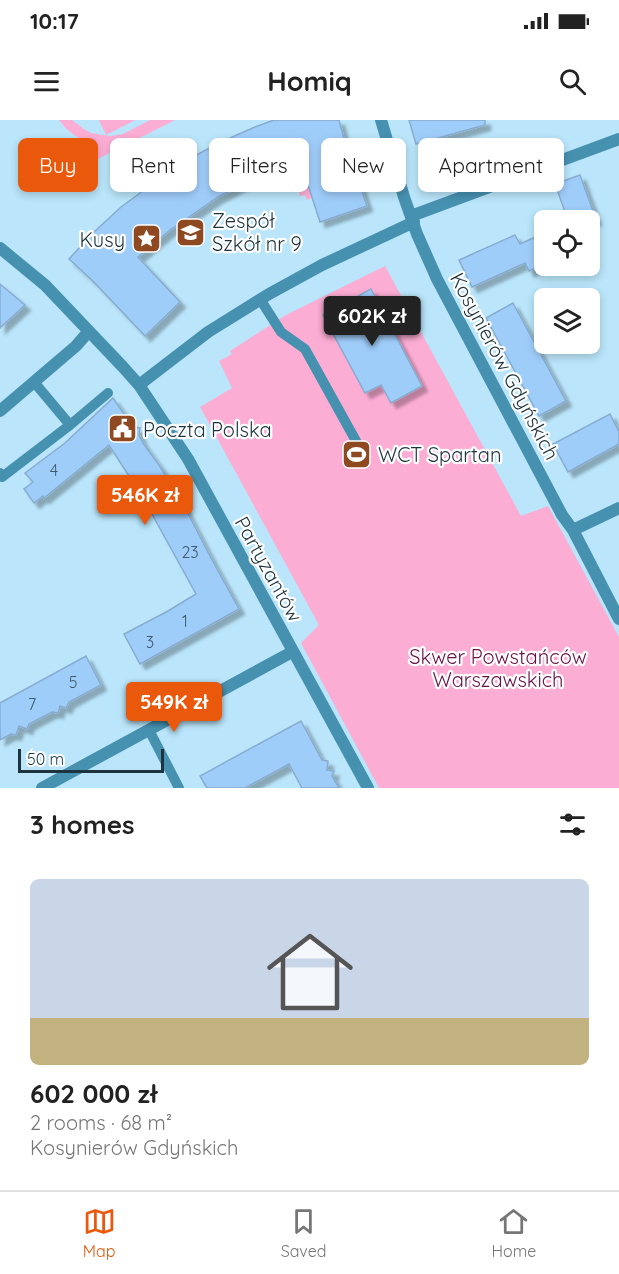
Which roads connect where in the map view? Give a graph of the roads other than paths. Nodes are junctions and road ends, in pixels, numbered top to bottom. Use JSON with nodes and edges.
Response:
{"nodes":[{"id":1,"x":381,"y":120,"type":"edge"},
{"id":2,"x":619,"y":139,"type":"edge"},
{"id":3,"x":412,"y":219,"type":"junction"},
{"id":4,"x":0,"y":248,"type":"edge"},
{"id":5,"x":260,"y":299,"type":"junction"},
{"id":6,"x":89,"y":331,"type":"junction"},
{"id":7,"x":34,"y":382,"type":"junction"},
{"id":8,"x":139,"y":385,"type":"junction"},
{"id":9,"x":108,"y":393,"type":"dead end"},
{"id":10,"x":0,"y":411,"type":"edge"},
{"id":11,"x":70,"y":425,"type":"junction"},
{"id":12,"x":356,"y":441,"type":"dead end"},
{"id":13,"x":1,"y":476,"type":"edge"},
{"id":14,"x":619,"y":508,"type":"edge"},
{"id":15,"x":573,"y":530,"type":"junction"},
{"id":16,"x":619,"y":619,"type":"edge"},
{"id":17,"x":292,"y":652,"type":"junction"},
{"id":18,"x":149,"y":730,"type":"junction"},
{"id":19,"x":42,"y":788,"type":"edge"},
{"id":20,"x":178,"y":788,"type":"edge"},
{"id":21,"x":368,"y":788,"type":"edge"}],
"edges":[{"from":1,"to":3,"type":"street","name":"Kosynierów Gdyńskich"},
{"from":2,"to":3,"type":"street"},
{"from":3,"to":5,"type":"street"},
{"from":3,"to":15,"type":"street","name":"Kosynierów Gdyńskich"},
{"from":4,"to":6,"type":"street","name":"Partyzantów"},
{"from":5,"to":8,"type":"street"},
{"from":5,"to":12,"type":"lane"},
{"from":6,"to":7,"type":"street"},
{"from":6,"to":8,"type":"street","name":"Partyzantów"},
{"from":7,"to":10,"type":"street"},
{"from":7,"to":11,"type":"lane"},
{"from":8,"to":17,"type":"street","name":"Partyzantów"},
{"from":9,"to":11,"type":"lane"},
{"from":11,"to":13,"type":"lane"},
{"from":14,"to":15,"type":"street"},
{"from":15,"to":16,"type":"street","name":"Kosynierów Gdyńskich"},
{"from":17,"to":18,"type":"street"},
{"from":17,"to":21,"type":"street","name":"Partyzantów"},
{"from":18,"to":19,"type":"street"},
{"from":18,"to":20,"type":"lane"}]}
